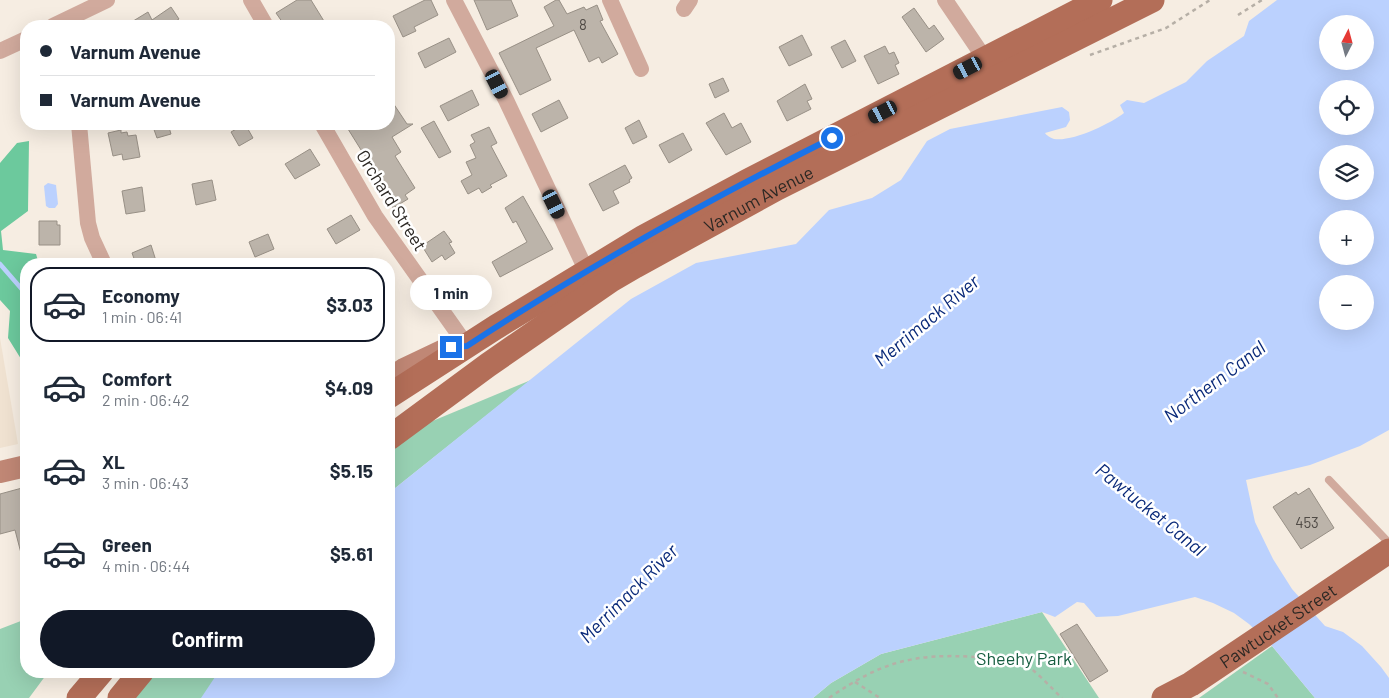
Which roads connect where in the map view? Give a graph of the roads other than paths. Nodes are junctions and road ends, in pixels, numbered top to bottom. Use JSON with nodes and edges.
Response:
{"nodes":[{"id":1,"x":107,"y":0,"type":"edge"},
{"id":2,"x":251,"y":0,"type":"edge"},
{"id":3,"x":454,"y":0,"type":"edge"},
{"id":4,"x":610,"y":0,"type":"edge"},
{"id":5,"x":946,"y":0,"type":"edge"},
{"id":6,"x":1100,"y":0,"type":"edge"},
{"id":7,"x":1152,"y":0,"type":"edge"},
{"id":8,"x":75,"y":20,"type":"edge"},
{"id":9,"x":263,"y":20,"type":"edge"},
{"id":10,"x":20,"y":42,"type":"edge"},
{"id":11,"x":0,"y":51,"type":"edge"},
{"id":12,"x":985,"y":59,"type":"junction"},
{"id":13,"x":641,"y":69,"type":"dead end"},
{"id":14,"x":80,"y":130,"type":"edge"},
{"id":15,"x":325,"y":130,"type":"edge"},
{"id":16,"x":101,"y":258,"type":"edge"},
{"id":17,"x":587,"y":272,"type":"junction"},
{"id":18,"x":467,"y":346,"type":"junction"},
{"id":19,"x":395,"y":376,"type":"edge"},
{"id":20,"x":395,"y":392,"type":"edge"},
{"id":21,"x":395,"y":434,"type":"edge"},
{"id":22,"x":20,"y":467,"type":"edge"},
{"id":23,"x":0,"y":472,"type":"edge"},
{"id":24,"x":1329,"y":480,"type":"dead end"},
{"id":25,"x":1389,"y":543,"type":"edge"},
{"id":26,"x":1389,"y":551,"type":"edge"},
{"id":27,"x":96,"y":678,"type":"edge"},
{"id":28,"x":136,"y":678,"type":"edge"},
{"id":29,"x":79,"y":698,"type":"edge"},
{"id":30,"x":120,"y":698,"type":"edge"},
{"id":31,"x":1164,"y":698,"type":"edge"}],
"edges":[{"from":1,"to":8,"type":"street"},
{"from":2,"to":9,"type":"street"},
{"from":3,"to":17,"type":"street"},
{"from":4,"to":13,"type":"street"},
{"from":5,"to":12,"type":"street"},
{"from":6,"to":12,"type":"main road","name":"Varnum Avenue"},
{"from":7,"to":21,"type":"main road","name":"Varnum Avenue"},
{"from":10,"to":11,"type":"street"},
{"from":12,"to":17,"type":"main road","name":"Varnum Avenue"},
{"from":14,"to":16,"type":"street"},
{"from":15,"to":18,"type":"street","name":"Orchard Street"},
{"from":17,"to":18,"type":"main road","name":"Varnum Avenue"},
{"from":18,"to":19,"type":"main road","name":"Varnum Avenue"},
{"from":18,"to":20,"type":"main road","name":"Varnum Avenue"},
{"from":22,"to":23,"type":"main road"},
{"from":24,"to":25,"type":"lane"},
{"from":26,"to":31,"type":"main road","name":"Pawtucket Street"},
{"from":27,"to":29,"type":"main road"},
{"from":28,"to":30,"type":"main road"}]}
